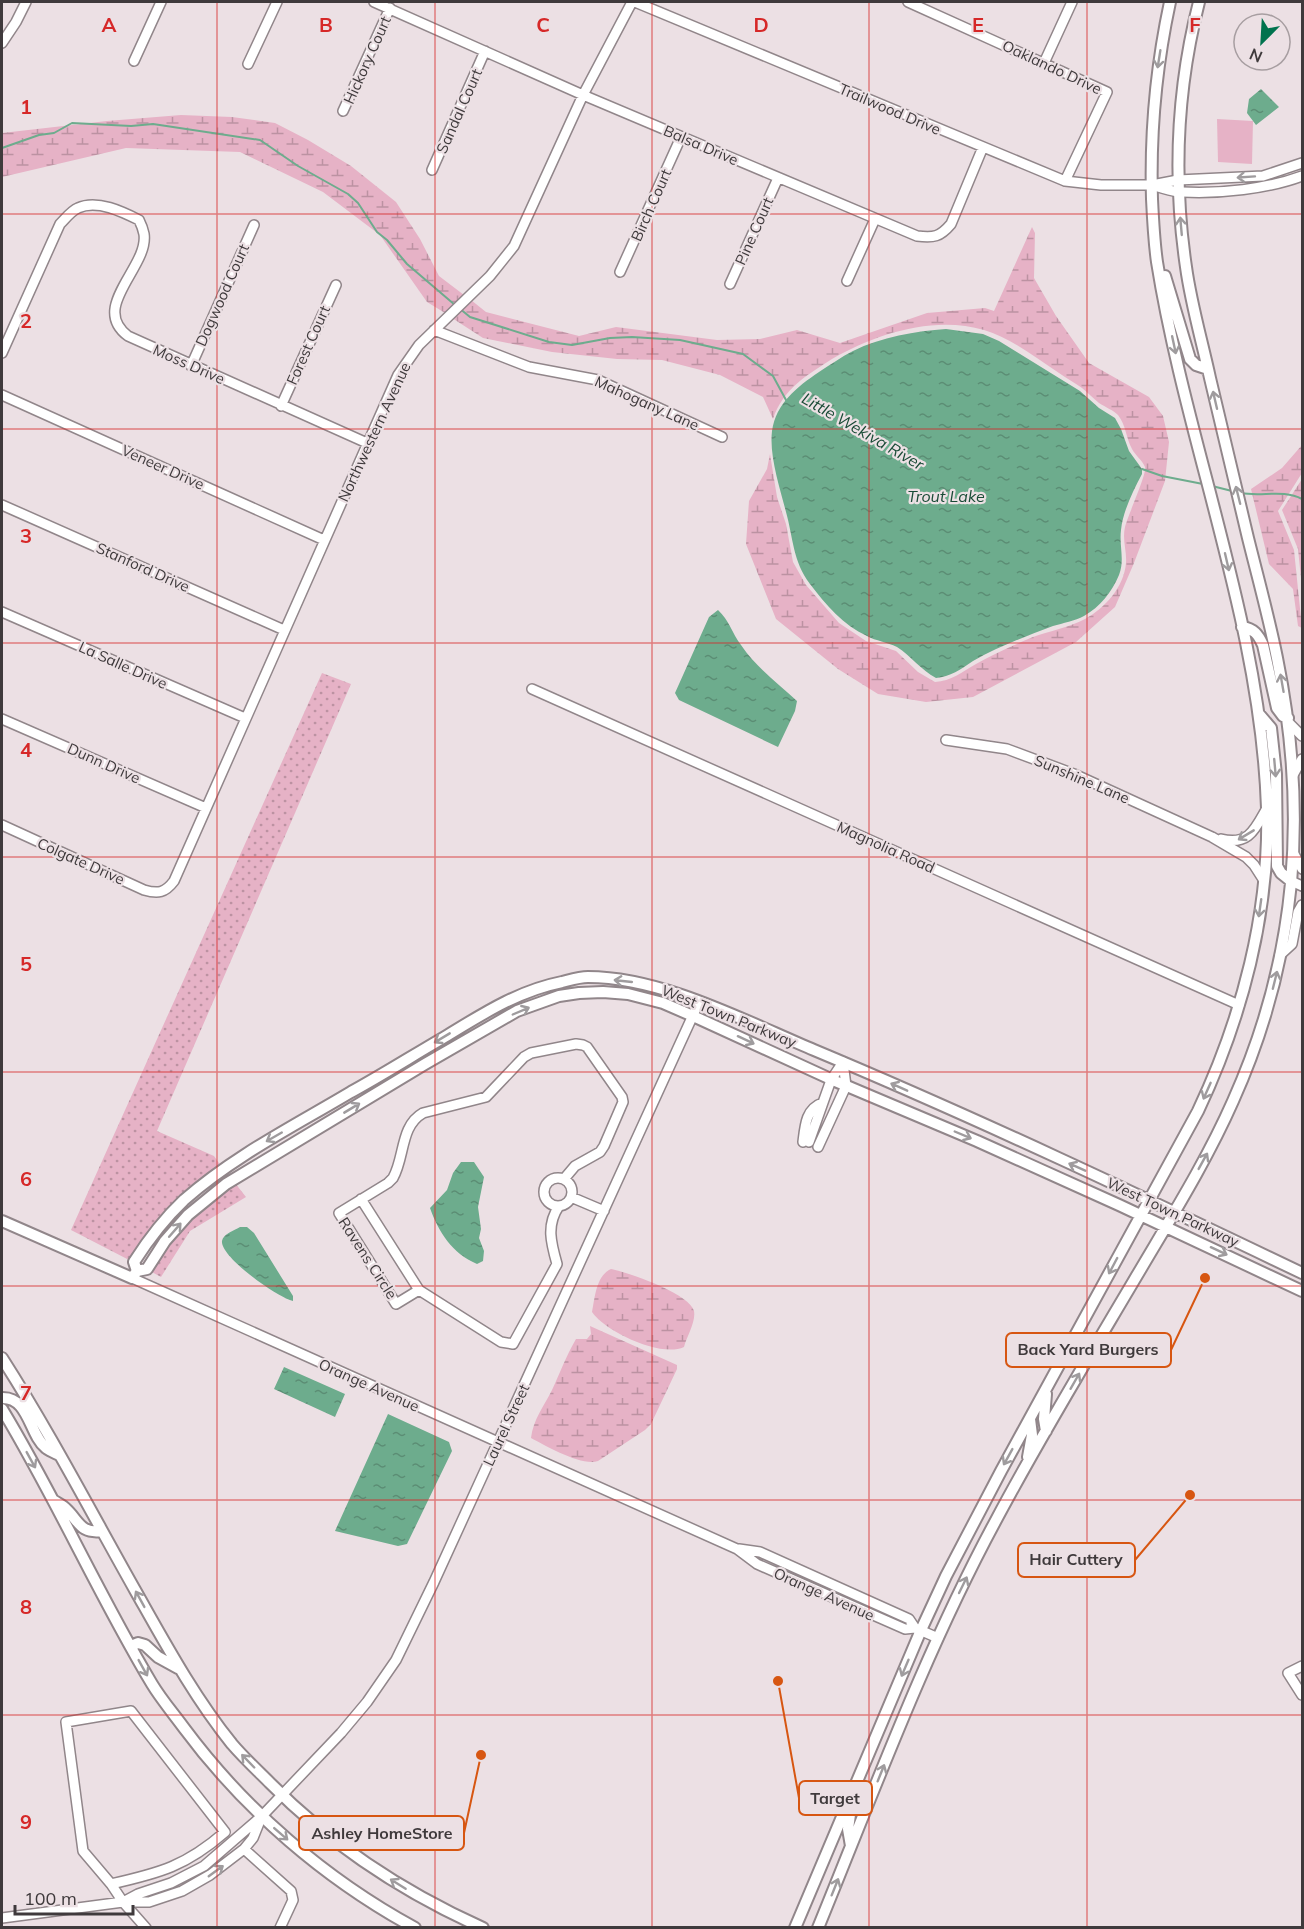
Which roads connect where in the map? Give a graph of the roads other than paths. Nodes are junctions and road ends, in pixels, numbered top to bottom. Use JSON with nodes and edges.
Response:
{"nodes":[{"id":1,"x":26,"y":2,"type":"edge"},
{"id":2,"x":161,"y":2,"type":"edge"},
{"id":3,"x":277,"y":2,"type":"edge"},
{"id":4,"x":374,"y":2,"type":"edge"},
{"id":5,"x":634,"y":2,"type":"edge"},
{"id":6,"x":908,"y":2,"type":"edge"},
{"id":7,"x":1072,"y":2,"type":"edge"},
{"id":8,"x":1170,"y":2,"type":"edge"},
{"id":9,"x":1199,"y":2,"type":"edge"},
{"id":10,"x":390,"y":8,"type":"junction"},
{"id":11,"x":2,"y":43,"type":"edge"},
{"id":12,"x":485,"y":51,"type":"junction"},
{"id":13,"x":134,"y":61,"type":"dead end"},
{"id":14,"x":1044,"y":63,"type":"junction"},
{"id":15,"x":248,"y":64,"type":"dead end"},
{"id":16,"x":583,"y":95,"type":"junction"},
{"id":17,"x":343,"y":111,"type":"dead end"},
{"id":18,"x":681,"y":137,"type":"junction"},
{"id":19,"x":983,"y":147,"type":"junction"},
{"id":20,"x":1302,"y":163,"type":"edge"},
{"id":21,"x":432,"y":170,"type":"dead end"},
{"id":22,"x":1302,"y":176,"type":"edge"},
{"id":23,"x":778,"y":178,"type":"junction"},
{"id":24,"x":1178,"y":180,"type":"junction"},
{"id":25,"x":1065,"y":181,"type":"junction"},
{"id":26,"x":1152,"y":185,"type":"junction"},
{"id":27,"x":1179,"y":192,"type":"junction"},
{"id":28,"x":874,"y":219,"type":"junction"},
{"id":29,"x":254,"y":225,"type":"dead end"},
{"id":30,"x":1156,"y":260,"type":"junction"},
{"id":31,"x":620,"y":272,"type":"dead end"},
{"id":32,"x":847,"y":281,"type":"dead end"},
{"id":33,"x":730,"y":284,"type":"dead end"},
{"id":34,"x":336,"y":285,"type":"dead end"},
{"id":35,"x":434,"y":330,"type":"junction"},
{"id":36,"x":2,"y":353,"type":"edge"},
{"id":37,"x":191,"y":366,"type":"junction"},
{"id":38,"x":1208,"y":369,"type":"junction"},
{"id":39,"x":2,"y":395,"type":"edge"},
{"id":40,"x":281,"y":406,"type":"junction"},
{"id":41,"x":722,"y":437,"type":"dead end"},
{"id":42,"x":367,"y":443,"type":"junction"},
{"id":43,"x":2,"y":505,"type":"edge"},
{"id":44,"x":324,"y":540,"type":"junction"},
{"id":45,"x":2,"y":612,"type":"edge"},
{"id":46,"x":1242,"y":627,"type":"junction"},
{"id":47,"x":284,"y":630,"type":"junction"},
{"id":48,"x":532,"y":689,"type":"dead end"},
{"id":49,"x":1259,"y":714,"type":"junction"},
{"id":50,"x":245,"y":718,"type":"junction"},
{"id":51,"x":2,"y":719,"type":"edge"},
{"id":52,"x":1288,"y":721,"type":"junction"},
{"id":53,"x":1302,"y":736,"type":"edge"},
{"id":54,"x":946,"y":740,"type":"dead end"},
{"id":55,"x":1302,"y":759,"type":"edge"},
{"id":56,"x":1293,"y":775,"type":"junction"},
{"id":57,"x":206,"y":808,"type":"junction"},
{"id":58,"x":1267,"y":808,"type":"junction"},
{"id":59,"x":2,"y":825,"type":"edge"},
{"id":60,"x":1212,"y":837,"type":"junction"},
{"id":61,"x":1293,"y":852,"type":"junction"},
{"id":62,"x":1302,"y":869,"type":"edge"},
{"id":63,"x":1263,"y":879,"type":"junction"},
{"id":64,"x":1291,"y":881,"type":"junction"},
{"id":65,"x":1302,"y":886,"type":"edge"},
{"id":66,"x":162,"y":893,"type":"joint"},
{"id":67,"x":1302,"y":906,"type":"edge"},
{"id":68,"x":1280,"y":955,"type":"junction"},
{"id":69,"x":699,"y":1002,"type":"junction"},
{"id":70,"x":1239,"y":1005,"type":"junction"},
{"id":71,"x":693,"y":1016,"type":"junction"},
{"id":72,"x":843,"y":1062,"type":"junction"},
{"id":73,"x":831,"y":1080,"type":"junction"},
{"id":74,"x":846,"y":1086,"type":"junction"},
{"id":75,"x":806,"y":1142,"type":"dead end"},
{"id":76,"x":818,"y":1147,"type":"dead end"},
{"id":77,"x":564,"y":1179,"type":"junction"},
{"id":78,"x":571,"y":1197,"type":"junction"},
{"id":79,"x":361,"y":1199,"type":"junction"},
{"id":80,"x":1149,"y":1200,"type":"junction"},
{"id":81,"x":560,"y":1206,"type":"junction"},
{"id":82,"x":604,"y":1211,"type":"junction"},
{"id":83,"x":1173,"y":1212,"type":"junction"},
{"id":84,"x":1141,"y":1215,"type":"junction"},
{"id":85,"x":2,"y":1221,"type":"edge"},
{"id":86,"x":1166,"y":1227,"type":"junction"},
{"id":87,"x":1302,"y":1273,"type":"edge"},
{"id":88,"x":134,"y":1275,"type":"junction"},
{"id":89,"x":419,"y":1290,"type":"junction"},
{"id":90,"x":1302,"y":1291,"type":"edge"},
{"id":91,"x":2,"y":1358,"type":"edge"},
{"id":92,"x":14,"y":1377,"type":"junction"},
{"id":93,"x":2,"y":1379,"type":"edge"},
{"id":94,"x":1047,"y":1388,"type":"junction"},
{"id":95,"x":2,"y":1398,"type":"edge"},
{"id":96,"x":2,"y":1409,"type":"edge"},
{"id":97,"x":1030,"y":1418,"type":"junction"},
{"id":98,"x":1046,"y":1431,"type":"junction"},
{"id":99,"x":498,"y":1443,"type":"junction"},
{"id":100,"x":59,"y":1455,"type":"junction"},
{"id":101,"x":1027,"y":1464,"type":"junction"},
{"id":102,"x":53,"y":1500,"type":"junction"},
{"id":103,"x":102,"y":1531,"type":"junction"},
{"id":104,"x":918,"y":1629,"type":"junction"},
{"id":105,"x":938,"y":1638,"type":"junction"},
{"id":106,"x":131,"y":1646,"type":"junction"},
{"id":107,"x":1302,"y":1666,"type":"edge"},
{"id":108,"x":179,"y":1668,"type":"junction"},
{"id":109,"x":1302,"y":1695,"type":"edge"},
{"id":110,"x":282,"y":1795,"type":"junction"},
{"id":111,"x":852,"y":1795,"type":"junction"},
{"id":112,"x":262,"y":1816,"type":"junction"},
{"id":113,"x":851,"y":1846,"type":"junction"},
{"id":114,"x":244,"y":1849,"type":"junction"},
{"id":115,"x":111,"y":1884,"type":"junction"},
{"id":116,"x":123,"y":1902,"type":"junction"},
{"id":117,"x":2,"y":1918,"type":"edge"},
{"id":118,"x":146,"y":1928,"type":"edge"},
{"id":119,"x":280,"y":1928,"type":"edge"},
{"id":120,"x":416,"y":1928,"type":"edge"},
{"id":121,"x":483,"y":1928,"type":"edge"},
{"id":122,"x":795,"y":1928,"type":"edge"},
{"id":123,"x":818,"y":1928,"type":"edge"}],
"edges":[{"from":1,"to":11,"type":"street"},
{"from":2,"to":13,"type":"street"},
{"from":3,"to":15,"type":"street"},
{"from":4,"to":10,"type":"street","name":"Balsa Drive"},
{"from":5,"to":16,"type":"street","name":"Northwestern Avenue"},
{"from":5,"to":19,"type":"street","name":"Trailwood Drive"},
{"from":6,"to":14,"type":"street","name":"Oaklando Drive"},
{"from":7,"to":14,"type":"street"},
{"from":8,"to":26,"type":"main road","one_way":true},
{"from":9,"to":24,"type":"main road"},
{"from":10,"to":12,"type":"street","name":"Balsa Drive"},
{"from":10,"to":17,"type":"street","name":"Hickory Court"},
{"from":12,"to":16,"type":"street","name":"Balsa Drive"},
{"from":12,"to":21,"type":"street","name":"Sandal Court"},
{"from":14,"to":25,"type":"street","name":"Oaklando Drive"},
{"from":16,"to":18,"type":"street","name":"Balsa Drive"},
{"from":16,"to":35,"type":"street","name":"Northwestern Avenue"},
{"from":18,"to":23,"type":"street","name":"Balsa Drive"},
{"from":18,"to":31,"type":"street","name":"Birch Court"},
{"from":19,"to":25,"type":"street","name":"Trailwood Drive"},
{"from":19,"to":28,"type":"street","name":"Balsa Drive"},
{"from":20,"to":24,"type":"street","name":"Trailwood Drive","one_way":true},
{"from":22,"to":27,"type":"street","name":"Trailwood Drive"},
{"from":23,"to":28,"type":"street","name":"Balsa Drive"},
{"from":23,"to":33,"type":"street","name":"Pine Court"},
{"from":24,"to":26,"type":"street","name":"Trailwood Drive"},
{"from":24,"to":27,"type":"main road"},
{"from":25,"to":26,"type":"street","name":"Trailwood Drive"},
{"from":26,"to":27,"type":"street","name":"Trailwood Drive"},
{"from":26,"to":30,"type":"main road"},
{"from":38,"to":27,"type":"main road","one_way":true},
{"from":28,"to":32,"type":"street"},
{"from":29,"to":37,"type":"street","name":"Dogwood Court"},
{"from":30,"to":38,"type":"main road"},
{"from":30,"to":46,"type":"main road","one_way":true},
{"from":34,"to":40,"type":"street","name":"Forest Court"},
{"from":35,"to":41,"type":"street","name":"Mahogany Lane"},
{"from":35,"to":42,"type":"street","name":"Northwestern Avenue"},
{"from":36,"to":37,"type":"street","name":"Moss Drive"},
{"from":37,"to":40,"type":"street","name":"Moss Drive"},
{"from":52,"to":38,"type":"main road","one_way":true},
{"from":39,"to":44,"type":"street","name":"Veneer Drive"},
{"from":40,"to":42,"type":"street","name":"Moss Drive"},
{"from":42,"to":44,"type":"street","name":"Northwestern Avenue"},
{"from":43,"to":47,"type":"street","name":"Stanford Drive"},
{"from":44,"to":47,"type":"street","name":"Northwestern Avenue"},
{"from":45,"to":50,"type":"street","name":"La Salle Drive"},
{"from":46,"to":49,"type":"main road"},
{"from":46,"to":52,"type":"main road"},
{"from":47,"to":50,"type":"street","name":"Northwestern Avenue"},
{"from":48,"to":70,"type":"street","name":"Magnolia Road"},
{"from":49,"to":58,"type":"main road"},
{"from":49,"to":64,"type":"main road","one_way":true},
{"from":50,"to":57,"type":"street","name":"Northwestern Avenue"},
{"from":51,"to":57,"type":"street","name":"Dunn Drive"},
{"from":52,"to":53,"type":"street"},
{"from":52,"to":56,"type":"main road"},
{"from":54,"to":60,"type":"street","name":"Sunshine Lane"},
{"from":55,"to":56,"type":"street"},
{"from":56,"to":61,"type":"main road"},
{"from":57,"to":66,"type":"street","name":"Northwestern Avenue"},
{"from":58,"to":60,"type":"street","name":"Sunshine Lane","one_way":true},
{"from":58,"to":63,"type":"main road"},
{"from":59,"to":66,"type":"street","name":"Colgate Drive"},
{"from":60,"to":63,"type":"street","name":"Sunshine Lane"},
{"from":61,"to":62,"type":"street"},
{"from":61,"to":64,"type":"main road"},
{"from":63,"to":70,"type":"main road","one_way":true},
{"from":64,"to":65,"type":"street"},
{"from":64,"to":68,"type":"main road"},
{"from":67,"to":68,"type":"street"},
{"from":83,"to":68,"type":"main road","one_way":true},
{"from":69,"to":71,"type":"street","name":"Laurel Street"},
{"from":69,"to":72,"type":"main road","name":"West Town Parkway"},
{"from":69,"to":88,"type":"main road","name":"West Town Parkway","one_way":true},
{"from":70,"to":80,"type":"main road","one_way":true},
{"from":71,"to":73,"type":"main road","name":"West Town Parkway","one_way":true},
{"from":71,"to":82,"type":"street","name":"Laurel Street"},
{"from":88,"to":71,"type":"main road","name":"West Town Parkway","one_way":true},
{"from":72,"to":73,"type":"street"},
{"from":72,"to":74,"type":"street"},
{"from":80,"to":72,"type":"main road","name":"West Town Parkway","one_way":true},
{"from":73,"to":74,"type":"main road","name":"West Town Parkway"},
{"from":73,"to":75,"type":"street"},
{"from":74,"to":76,"type":"street"},
{"from":74,"to":84,"type":"main road","name":"West Town Parkway","one_way":true},
{"from":77,"to":78,"type":"street"},
{"from":77,"to":79,"type":"street","name":"Ravens Circle"},
{"from":77,"to":81,"type":"street","name":"Ravens Circle"},
{"from":78,"to":81,"type":"street"},
{"from":78,"to":82,"type":"street"},
{"from":79,"to":89,"type":"street","name":"Ravens Circle"},
{"from":79,"to":89,"type":"street","name":"Ravens Circle"},
{"from":80,"to":83,"type":"main road","name":"West Town Parkway"},
{"from":80,"to":84,"type":"main road"},
{"from":81,"to":89,"type":"street","name":"Ravens Circle"},
{"from":82,"to":99,"type":"street","name":"Laurel Street"},
{"from":83,"to":86,"type":"main road"},
{"from":83,"to":87,"type":"main road","name":"West Town Parkway"},
{"from":84,"to":86,"type":"main road","name":"West Town Parkway"},
{"from":84,"to":94,"type":"main road","one_way":true},
{"from":85,"to":88,"type":"main road","name":"Orange Avenue"},
{"from":86,"to":90,"type":"main road","name":"West Town Parkway","one_way":true},
{"from":98,"to":86,"type":"main road","one_way":true},
{"from":88,"to":99,"type":"street","name":"Orange Avenue"},
{"from":91,"to":92,"type":"main road"},
{"from":92,"to":93,"type":"main road"},
{"from":92,"to":100,"type":"main road"},
{"from":94,"to":97,"type":"main road"},
{"from":94,"to":98,"type":"main road"},
{"from":95,"to":100,"type":"main road"},
{"from":96,"to":102,"type":"main road","one_way":true},
{"from":97,"to":101,"type":"main road"},
{"from":97,"to":104,"type":"main road","one_way":true},
{"from":98,"to":101,"type":"main road"},
{"from":99,"to":104,"type":"street","name":"Orange Avenue"},
{"from":99,"to":110,"type":"street","name":"Laurel Street"},
{"from":100,"to":103,"type":"main road"},
{"from":105,"to":101,"type":"main road","one_way":true},
{"from":102,"to":103,"type":"main road"},
{"from":102,"to":106,"type":"main road"},
{"from":108,"to":103,"type":"main road","one_way":true},
{"from":104,"to":105,"type":"street","name":"Orange Avenue"},
{"from":104,"to":111,"type":"main road","one_way":true},
{"from":113,"to":105,"type":"main road","one_way":true},
{"from":106,"to":108,"type":"main road"},
{"from":106,"to":112,"type":"main road","one_way":true},
{"from":107,"to":109,"type":"street"},
{"from":110,"to":108,"type":"main road","one_way":true},
{"from":110,"to":112,"type":"street","name":"Laurel Street"},
{"from":121,"to":110,"type":"main road","one_way":true},
{"from":111,"to":113,"type":"main road"},
{"from":111,"to":122,"type":"main road"},
{"from":112,"to":114,"type":"street"},
{"from":112,"to":116,"type":"street"},
{"from":112,"to":120,"type":"main road","one_way":true},
{"from":123,"to":113,"type":"main road","one_way":true},
{"from":116,"to":114,"type":"street","one_way":true},
{"from":114,"to":119,"type":"street"},
{"from":115,"to":115,"type":"street"},
{"from":115,"to":116,"type":"street"},
{"from":116,"to":117,"type":"street"},
{"from":116,"to":118,"type":"street"}]}
